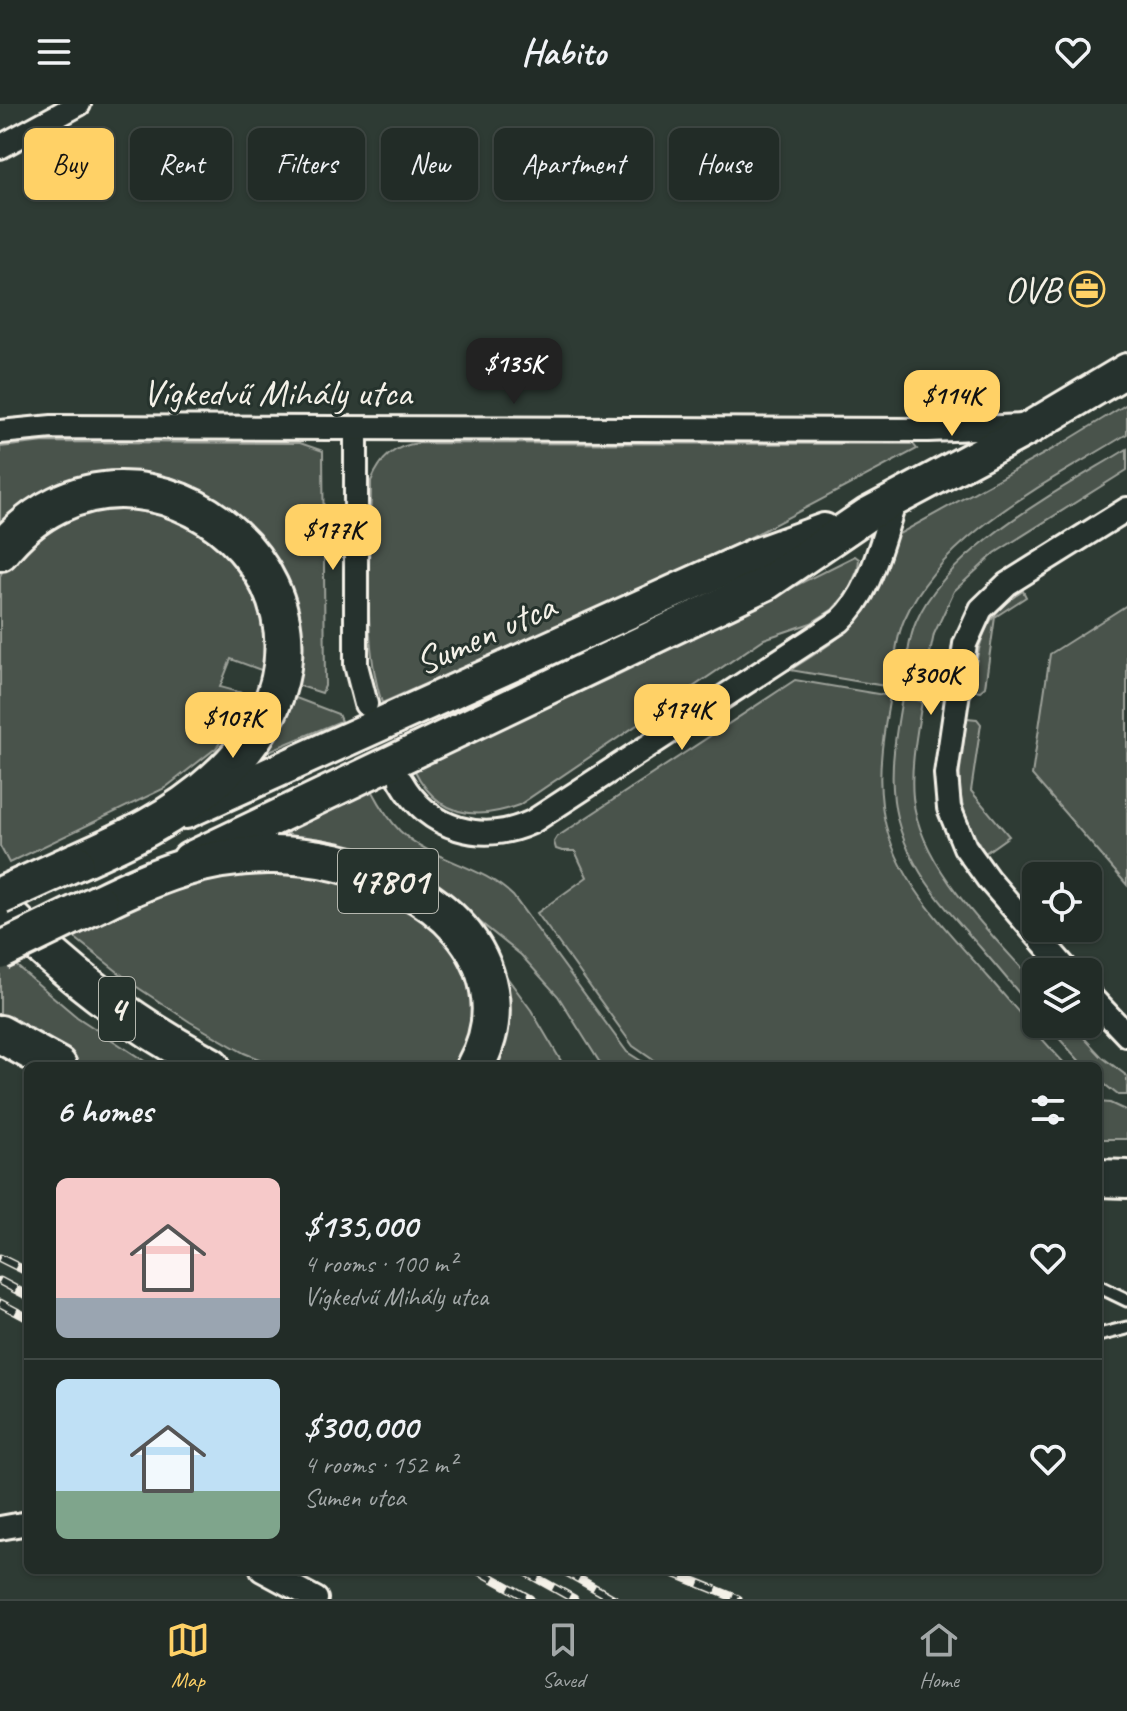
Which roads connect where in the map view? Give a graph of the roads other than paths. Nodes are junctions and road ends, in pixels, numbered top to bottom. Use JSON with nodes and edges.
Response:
{"nodes":[{"id":1,"x":79,"y":104,"type":"edge"},
{"id":2,"x":0,"y":147,"type":"edge"},
{"id":3,"x":1127,"y":370,"type":"edge"},
{"id":4,"x":1033,"y":426,"type":"junction"},
{"id":5,"x":356,"y":429,"type":"junction"},
{"id":6,"x":0,"y":432,"type":"edge"},
{"id":7,"x":896,"y":499,"type":"junction"},
{"id":8,"x":1127,"y":509,"type":"edge"},
{"id":9,"x":868,"y":514,"type":"junction"},
{"id":10,"x":0,"y":552,"type":"edge"},
{"id":11,"x":366,"y":704,"type":"dead end"},
{"id":12,"x":401,"y":781,"type":"dead end"},
{"id":13,"x":138,"y":835,"type":"junction"},
{"id":14,"x":157,"y":875,"type":"junction"},
{"id":15,"x":0,"y":889,"type":"edge"},
{"id":16,"x":0,"y":896,"type":"edge"},
{"id":17,"x":0,"y":907,"type":"edge"},
{"id":18,"x":16,"y":945,"type":"edge"},
{"id":19,"x":1057,"y":958,"type":"edge"},
{"id":20,"x":1102,"y":1009,"type":"edge"},
{"id":21,"x":0,"y":1034,"type":"edge"},
{"id":22,"x":1127,"y":1035,"type":"edge"},
{"id":23,"x":51,"y":1062,"type":"edge"},
{"id":24,"x":204,"y":1062,"type":"edge"},
{"id":25,"x":477,"y":1062,"type":"edge"},
{"id":26,"x":1102,"y":1178,"type":"edge"},
{"id":27,"x":1127,"y":1179,"type":"edge"},
{"id":28,"x":1102,"y":1288,"type":"edge"},
{"id":29,"x":1127,"y":1300,"type":"edge"},
{"id":30,"x":1127,"y":1328,"type":"edge"},
{"id":31,"x":1102,"y":1334,"type":"edge"},
{"id":32,"x":24,"y":1524,"type":"edge"},
{"id":33,"x":0,"y":1528,"type":"edge"},
{"id":34,"x":269,"y":1574,"type":"edge"},
{"id":35,"x":316,"y":1599,"type":"edge"}],
"edges":[{"from":1,"to":2,"type":"street"},
{"from":3,"to":4,"type":"street","name":"Sumen utca"},
{"from":4,"to":5,"type":"street","name":"Vígkedvű Mihály utca"},
{"from":4,"to":7,"type":"street","name":"Sumen utca"},
{"from":5,"to":6,"type":"street","name":"Vígkedvű Mihály utca"},
{"from":5,"to":11,"type":"street"},
{"from":7,"to":9,"type":"street","name":"Sumen utca"},
{"from":7,"to":12,"type":"street"},
{"from":8,"to":19,"type":"street"},
{"from":9,"to":13,"type":"street","name":"Sumen utca"},
{"from":9,"to":14,"type":"street","name":"Sumen utca"},
{"from":10,"to":13,"type":"main road"},
{"from":13,"to":16,"type":"main road","bridge":true},
{"from":14,"to":18,"type":"main road","bridge":true},
{"from":14,"to":25,"type":"main road","number":"47801"},
{"from":15,"to":18,"type":"main road"},
{"from":17,"to":18,"type":"main road","number":"4"},
{"from":18,"to":24,"type":"main road","number":"4"},
{"from":20,"to":22,"type":"street"},
{"from":21,"to":23,"type":"main road"},
{"from":26,"to":27,"type":"main road"},
{"from":28,"to":29,"type":"lane"},
{"from":30,"to":31,"type":"lane"},
{"from":32,"to":33,"type":"street"},
{"from":34,"to":35,"type":"street"}]}
